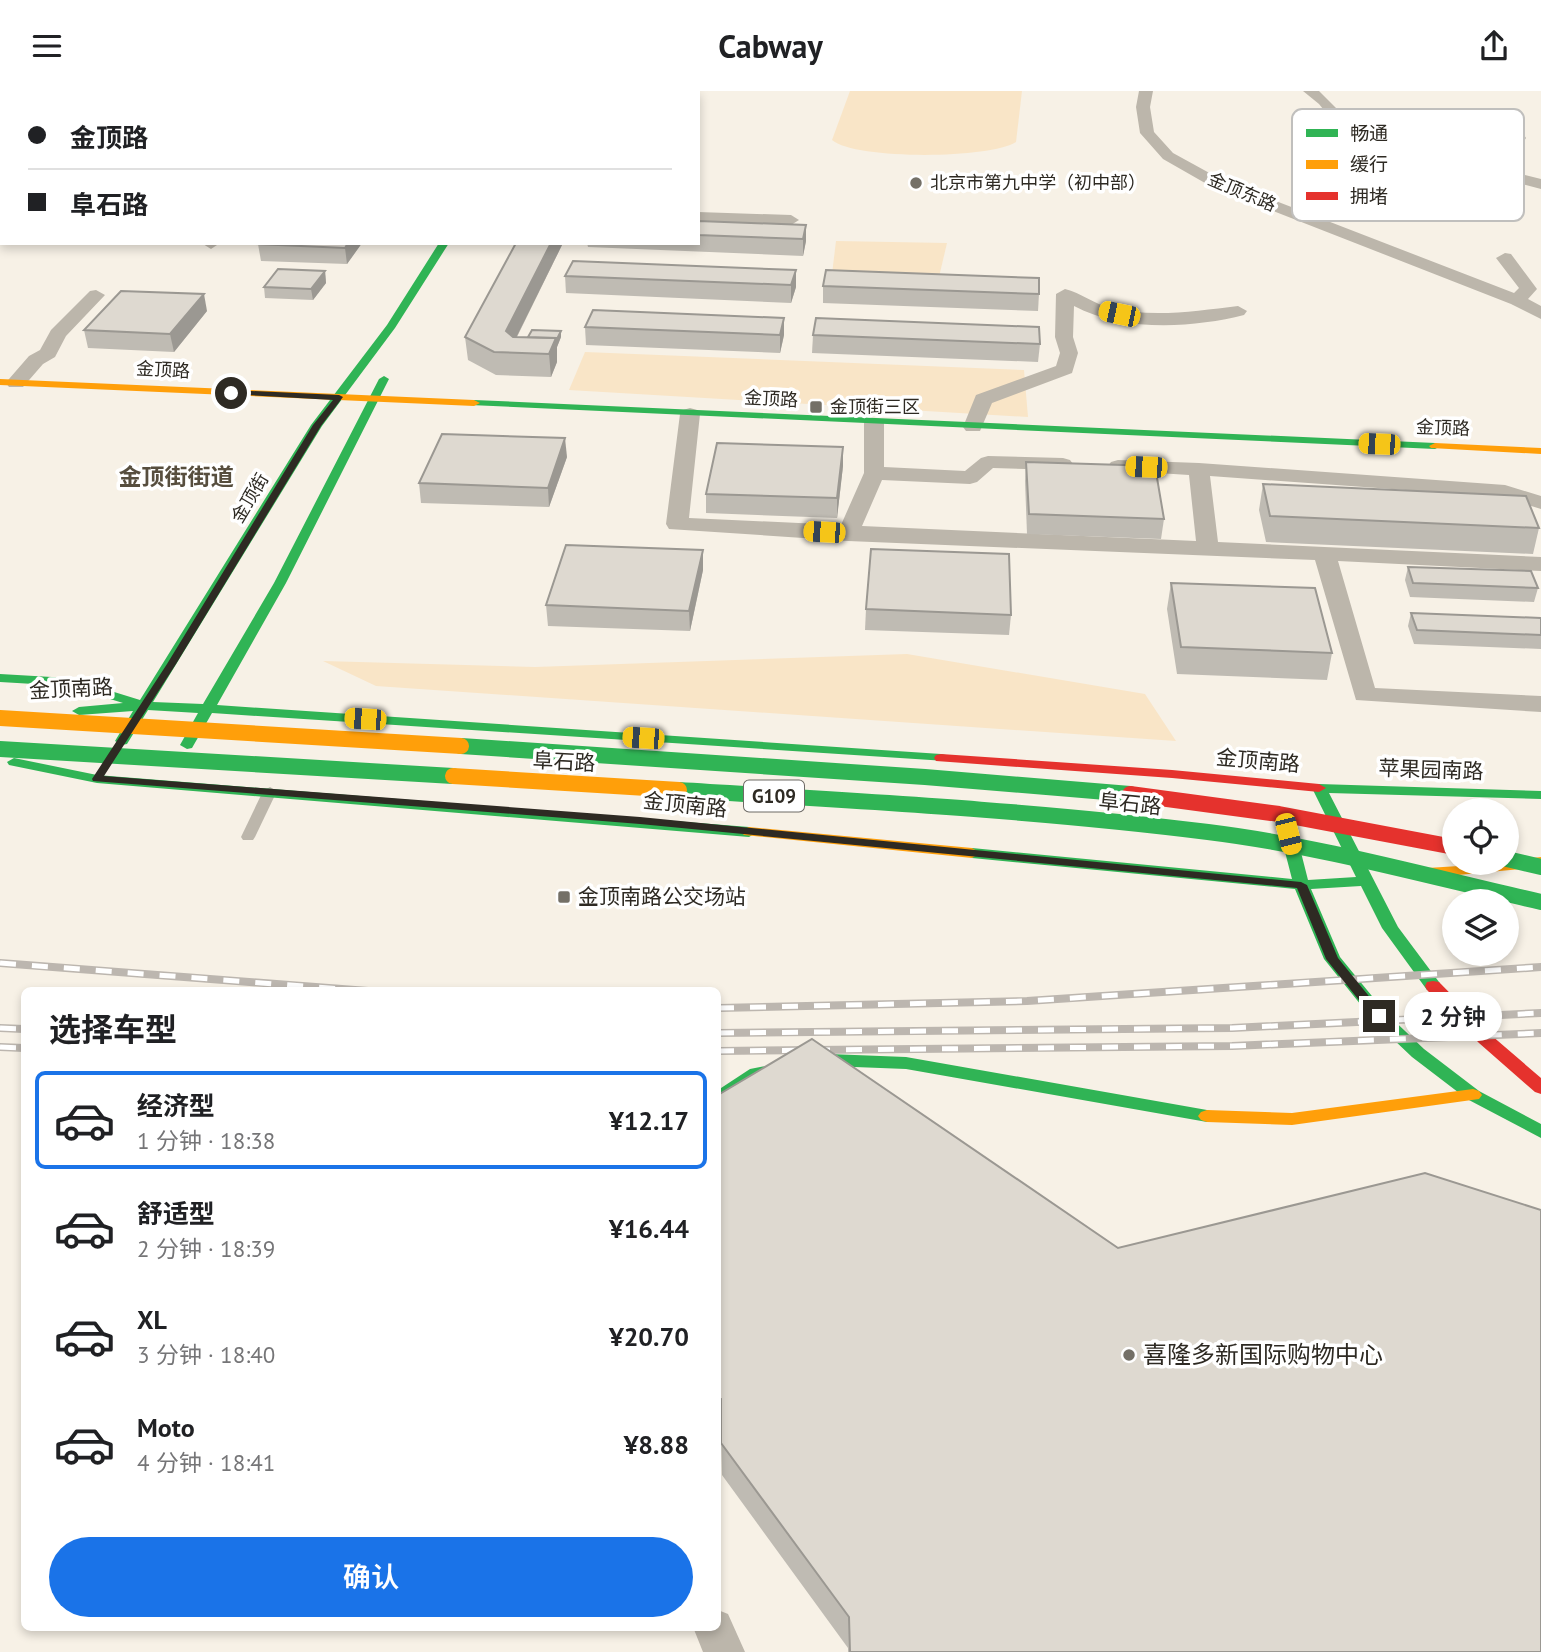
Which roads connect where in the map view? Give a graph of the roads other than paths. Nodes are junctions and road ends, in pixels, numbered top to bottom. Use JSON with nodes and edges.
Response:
{"nodes":[{"id":1,"x":1146,"y":91,"type":"edge"},
{"id":2,"x":1311,"y":91,"type":"edge"},
{"id":3,"x":1330,"y":109,"type":"edge"},
{"id":4,"x":1524,"y":180,"type":"edge"},
{"id":5,"x":1541,"y":184,"type":"edge"},
{"id":6,"x":1292,"y":213,"type":"edge"},
{"id":7,"x":700,"y":217,"type":"edge"},
{"id":8,"x":791,"y":220,"type":"dead end"},
{"id":9,"x":1313,"y":221,"type":"edge"},
{"id":10,"x":443,"y":245,"type":"edge"},
{"id":11,"x":1506,"y":258,"type":"dead end"},
{"id":12,"x":96,"y":295,"type":"dead end"},
{"id":13,"x":1517,"y":300,"type":"junction"},
{"id":14,"x":1238,"y":311,"type":"dead end"},
{"id":15,"x":1541,"y":314,"type":"edge"},
{"id":16,"x":395,"y":360,"type":"dead end"},
{"id":17,"x":8,"y":383,"type":"edge"},
{"id":18,"x":339,"y":397,"type":"junction"},
{"id":19,"x":375,"y":399,"type":"junction"},
{"id":20,"x":690,"y":414,"type":"junction"},
{"id":21,"x":874,"y":423,"type":"junction"},
{"id":22,"x":973,"y":427,"type":"junction"},
{"id":23,"x":1541,"y":451,"type":"edge"},
{"id":24,"x":1199,"y":469,"type":"junction"},
{"id":25,"x":874,"y":473,"type":"junction"},
{"id":26,"x":1541,"y":503,"type":"edge"},
{"id":27,"x":848,"y":534,"type":"junction"},
{"id":28,"x":1208,"y":549,"type":"junction"},
{"id":29,"x":1325,"y":555,"type":"junction"},
{"id":30,"x":1541,"y":564,"type":"edge"},
{"id":31,"x":0,"y":678,"type":"edge"},
{"id":32,"x":1541,"y":704,"type":"edge"},
{"id":33,"x":145,"y":705,"type":"junction"},
{"id":34,"x":5,"y":707,"type":"edge"},
{"id":35,"x":209,"y":709,"type":"junction"},
{"id":36,"x":0,"y":717,"type":"edge"},
{"id":37,"x":337,"y":717,"type":"junction"},
{"id":38,"x":165,"y":727,"type":"junction"},
{"id":39,"x":0,"y":750,"type":"edge"},
{"id":40,"x":0,"y":761,"type":"edge"},
{"id":41,"x":97,"y":779,"type":"junction"},
{"id":42,"x":1276,"y":783,"type":"junction"},
{"id":43,"x":164,"y":784,"type":"junction"},
{"id":44,"x":1319,"y":788,"type":"junction"},
{"id":45,"x":270,"y":791,"type":"junction"},
{"id":46,"x":298,"y":793,"type":"junction"},
{"id":47,"x":1541,"y":795,"type":"edge"},
{"id":48,"x":248,"y":837,"type":"dead end"},
{"id":49,"x":1442,"y":845,"type":"edge"},
{"id":50,"x":1519,"y":862,"type":"edge"},
{"id":51,"x":1541,"y":862,"type":"edge"},
{"id":52,"x":1541,"y":867,"type":"edge"},
{"id":53,"x":1366,"y":881,"type":"junction"},
{"id":54,"x":1301,"y":885,"type":"junction"},
{"id":55,"x":1541,"y":902,"type":"edge"},
{"id":56,"x":1541,"y":1088,"type":"edge"},
{"id":57,"x":1473,"y":1095,"type":"junction"},
{"id":58,"x":721,"y":1096,"type":"edge"},
{"id":59,"x":1541,"y":1132,"type":"edge"},
{"id":60,"x":715,"y":1631,"type":"edge"},
{"id":61,"x":724,"y":1652,"type":"edge"}],
"edges":[{"from":1,"to":6,"type":"street","name":"金顶东路"},
{"from":2,"to":3,"type":"street"},
{"from":4,"to":5,"type":"street"},
{"from":7,"to":8,"type":"street"},
{"from":9,"to":13,"type":"street","name":"金顶东路"},
{"from":10,"to":18,"type":"main road","name":"金顶街"},
{"from":11,"to":13,"type":"street"},
{"from":12,"to":17,"type":"street"},
{"from":13,"to":15,"type":"street","name":"金顶东路"},
{"from":14,"to":22,"type":"street"},
{"from":16,"to":19,"type":"main road"},
{"from":17,"to":18,"type":"main road","name":"金顶路"},
{"from":18,"to":19,"type":"main road","name":"金顶路"},
{"from":18,"to":33,"type":"main road","name":"金顶街"},
{"from":19,"to":20,"type":"main road","name":"金顶路"},
{"from":19,"to":35,"type":"main road"},
{"from":20,"to":21,"type":"main road","name":"金顶路"},
{"from":20,"to":27,"type":"street"},
{"from":21,"to":22,"type":"main road","name":"金顶路"},
{"from":21,"to":25,"type":"street"},
{"from":22,"to":23,"type":"main road","name":"金顶路"},
{"from":24,"to":25,"type":"street"},
{"from":24,"to":26,"type":"street"},
{"from":24,"to":28,"type":"street"},
{"from":25,"to":27,"type":"street"},
{"from":27,"to":28,"type":"street"},
{"from":28,"to":29,"type":"street"},
{"from":29,"to":30,"type":"street"},
{"from":29,"to":32,"type":"street"},
{"from":31,"to":33,"type":"main road","name":"金顶南路"},
{"from":33,"to":34,"type":"main road","name":"金顶南路"},
{"from":33,"to":35,"type":"main road","name":"金顶南路"},
{"from":33,"to":41,"type":"main road","name":"金顶街"},
{"from":34,"to":38,"type":"main road","bridge":true},
{"from":35,"to":37,"type":"main road","name":"金顶南路"},
{"from":35,"to":43,"type":"main road"},
{"from":36,"to":38,"type":"main road","name":"阜石路","bridge":true},
{"from":37,"to":42,"type":"main road","name":"金顶南路"},
{"from":37,"to":46,"type":"main road"},
{"from":38,"to":49,"type":"main road","name":"阜石路","number":"G109","bridge":true},
{"from":39,"to":55,"type":"main road","name":"阜石路","number":"G109","bridge":true},
{"from":40,"to":41,"type":"main road","name":"金顶南路"},
{"from":41,"to":43,"type":"main road","name":"金顶南路"},
{"from":42,"to":44,"type":"main road","name":"金顶南路"},
{"from":42,"to":54,"type":"main road"},
{"from":43,"to":45,"type":"main road","name":"金顶南路"},
{"from":44,"to":47,"type":"main road","name":"苹果园南路"},
{"from":44,"to":53,"type":"main road"},
{"from":45,"to":46,"type":"main road","name":"金顶南路"},
{"from":45,"to":48,"type":"lane"},
{"from":46,"to":54,"type":"main road","name":"金顶南路"},
{"from":50,"to":52,"type":"main road","bridge":true},
{"from":51,"to":53,"type":"main road"},
{"from":53,"to":54,"type":"main road","name":"金顶南路"},
{"from":53,"to":56,"type":"main road"},
{"from":54,"to":57,"type":"main road"},
{"from":57,"to":58,"type":"main road"},
{"from":57,"to":59,"type":"main road"},
{"from":60,"to":61,"type":"street"}]}
